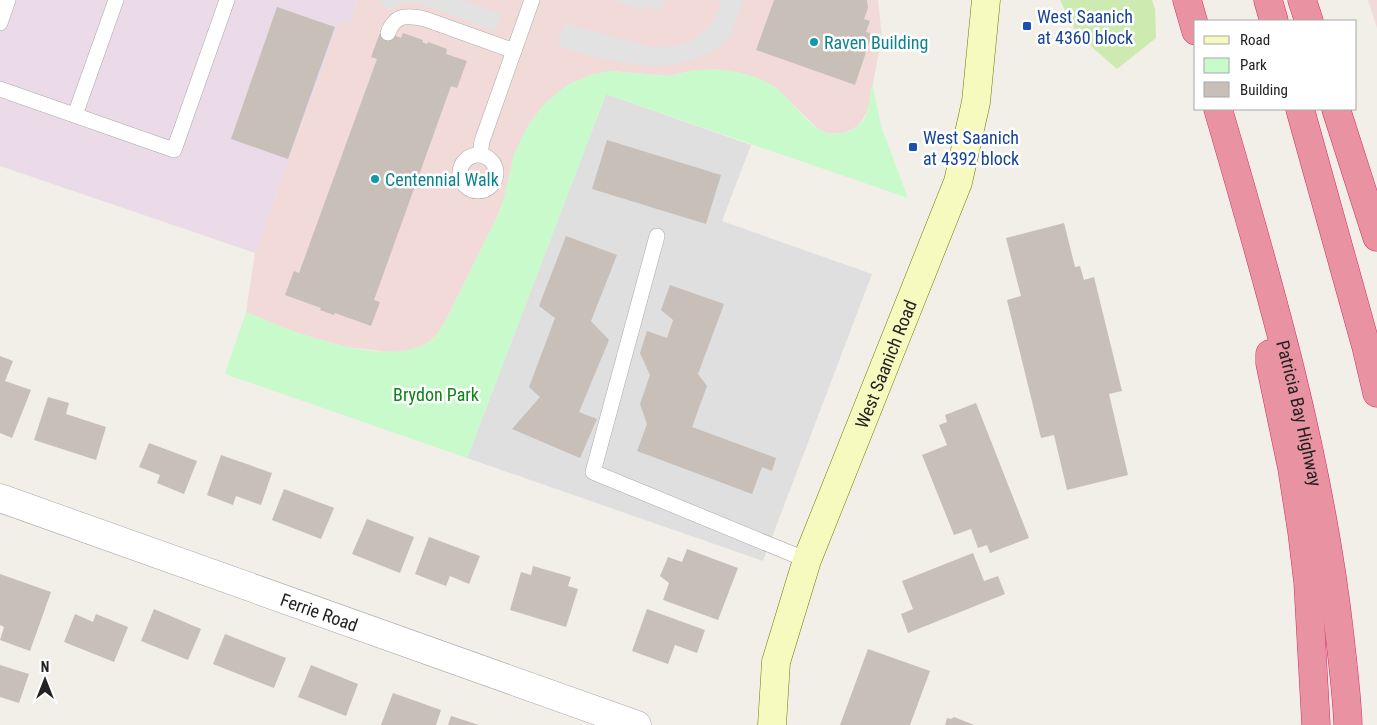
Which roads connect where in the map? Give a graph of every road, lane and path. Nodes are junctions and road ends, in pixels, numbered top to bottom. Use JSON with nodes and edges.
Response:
{"nodes":[{"id":1,"x":8,"y":0,"type":"edge"},
{"id":2,"x":116,"y":0,"type":"edge"},
{"id":3,"x":227,"y":0,"type":"edge"},
{"id":4,"x":532,"y":0,"type":"edge"},
{"id":5,"x":986,"y":0,"type":"edge"},
{"id":6,"x":1187,"y":0,"type":"edge"},
{"id":7,"x":1268,"y":0,"type":"edge"},
{"id":8,"x":1302,"y":0,"type":"edge"},
{"id":9,"x":1,"y":19,"type":"edge"},
{"id":10,"x":1274,"y":20,"type":"edge"},
{"id":11,"x":1309,"y":20,"type":"edge"},
{"id":12,"x":1194,"y":25,"type":"edge"},
{"id":13,"x":388,"y":33,"type":"dead end"},
{"id":14,"x":514,"y":51,"type":"junction"},
{"id":15,"x":0,"y":89,"type":"edge"},
{"id":16,"x":1218,"y":110,"type":"edge"},
{"id":17,"x":1300,"y":110,"type":"edge"},
{"id":18,"x":1336,"y":110,"type":"edge"},
{"id":19,"x":75,"y":115,"type":"junction"},
{"id":20,"x":480,"y":154,"type":"dead end"},
{"id":21,"x":656,"y":236,"type":"dead end"},
{"id":22,"x":1377,"y":237,"type":"edge"},
{"id":23,"x":1267,"y":275,"type":"junction"},
{"id":24,"x":1377,"y":393,"type":"edge"},
{"id":25,"x":0,"y":498,"type":"edge"},
{"id":26,"x":807,"y":560,"type":"junction"},
{"id":27,"x":637,"y":725,"type":"edge"},
{"id":28,"x":772,"y":725,"type":"edge"},
{"id":29,"x":1316,"y":725,"type":"edge"},
{"id":30,"x":1348,"y":725,"type":"edge"}],
"edges":[{"from":1,"to":9,"type":"lane"},
{"from":2,"to":19,"type":"lane"},
{"from":3,"to":19,"type":"lane"},
{"from":4,"to":14,"type":"lane"},
{"from":5,"to":26,"type":"main road","name":"West Saanich Road"},
{"from":6,"to":12,"type":"highway"},
{"from":7,"to":10,"type":"highway"},
{"from":8,"to":11,"type":"highway"},
{"from":13,"to":14,"type":"lane"},
{"from":14,"to":20,"type":"lane"},
{"from":15,"to":19,"type":"lane"},
{"from":16,"to":23,"type":"highway","name":"Patricia Bay Highway"},
{"from":17,"to":24,"type":"highway"},
{"from":18,"to":22,"type":"highway"},
{"from":21,"to":26,"type":"lane"},
{"from":23,"to":29,"type":"highway"},
{"from":23,"to":30,"type":"highway","name":"Patricia Bay Highway"},
{"from":25,"to":27,"type":"street","name":"Ferrie Road"},
{"from":26,"to":28,"type":"main road","name":"West Saanich Road"}]}
